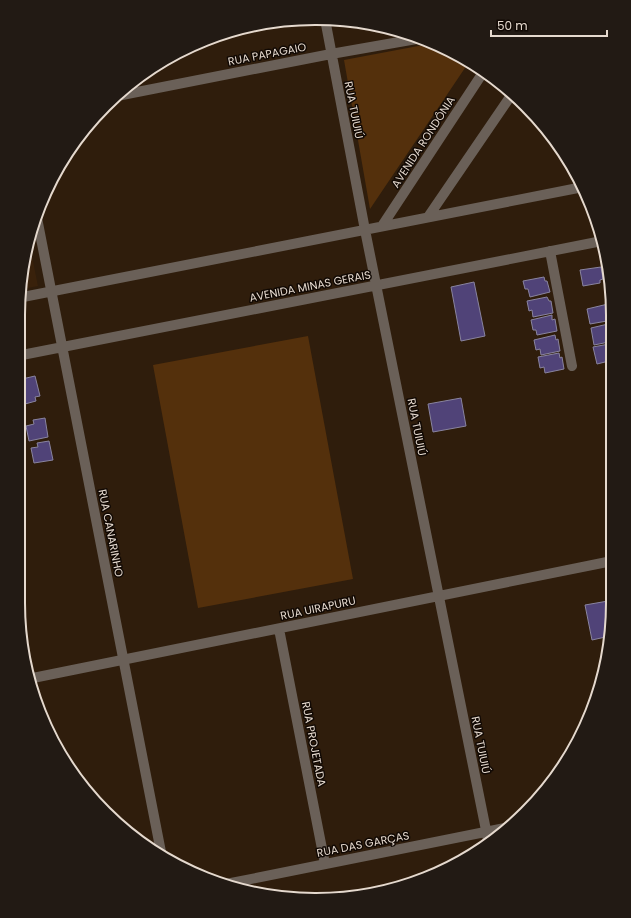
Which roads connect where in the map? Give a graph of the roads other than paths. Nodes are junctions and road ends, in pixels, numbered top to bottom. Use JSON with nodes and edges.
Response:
{"nodes":[{"id":1,"x":326,"y":26,"type":"edge"},
{"id":2,"x":410,"y":40,"type":"edge"},
{"id":3,"x":331,"y":54,"type":"junction"},
{"id":4,"x":480,"y":76,"type":"edge"},
{"id":5,"x":128,"y":94,"type":"edge"},
{"id":6,"x":509,"y":99,"type":"edge"},
{"id":7,"x":577,"y":188,"type":"edge"},
{"id":8,"x":428,"y":217,"type":"junction"},
{"id":9,"x":382,"y":226,"type":"junction"},
{"id":10,"x":39,"y":227,"type":"edge"},
{"id":11,"x":365,"y":230,"type":"junction"},
{"id":12,"x":596,"y":242,"type":"edge"},
{"id":13,"x":550,"y":251,"type":"junction"},
{"id":14,"x":376,"y":286,"type":"junction"},
{"id":15,"x":51,"y":291,"type":"junction"},
{"id":16,"x":26,"y":296,"type":"edge"},
{"id":17,"x":62,"y":347,"type":"junction"},
{"id":18,"x":25,"y":354,"type":"edge"},
{"id":19,"x":572,"y":366,"type":"dead end"},
{"id":20,"x":606,"y":561,"type":"edge"},
{"id":21,"x":439,"y":595,"type":"junction"},
{"id":22,"x":279,"y":629,"type":"junction"},
{"id":23,"x":124,"y":660,"type":"junction"},
{"id":24,"x":35,"y":678,"type":"edge"},
{"id":25,"x":487,"y":836,"type":"edge"},
{"id":26,"x":160,"y":848,"type":"edge"},
{"id":27,"x":325,"y":864,"type":"junction"},
{"id":28,"x":236,"y":882,"type":"edge"}],
"edges":[{"from":1,"to":3,"type":"street","name":"RUA TUIUIÚ"},
{"from":2,"to":3,"type":"street","name":"RUA PAPAGAIO"},
{"from":3,"to":5,"type":"street","name":"RUA PAPAGAIO"},
{"from":3,"to":11,"type":"street","name":"RUA TUIUIÚ"},
{"from":4,"to":9,"type":"street","name":"AVENIDA RONDÔNIA"},
{"from":6,"to":8,"type":"street"},
{"from":7,"to":8,"type":"street"},
{"from":8,"to":9,"type":"street"},
{"from":9,"to":11,"type":"street"},
{"from":10,"to":15,"type":"street","name":"RUA CANARINHO"},
{"from":11,"to":14,"type":"street","name":"RUA TUIUIÚ"},
{"from":11,"to":15,"type":"street"},
{"from":12,"to":13,"type":"street","name":"AVENIDA MINAS GERAIS"},
{"from":13,"to":14,"type":"street","name":"AVENIDA MINAS GERAIS"},
{"from":13,"to":19,"type":"street"},
{"from":14,"to":17,"type":"street","name":"AVENIDA MINAS GERAIS"},
{"from":14,"to":21,"type":"street","name":"RUA TUIUIÚ"},
{"from":15,"to":16,"type":"street"},
{"from":15,"to":17,"type":"street","name":"RUA CANARINHO"},
{"from":17,"to":18,"type":"street","name":"AVENIDA MINAS GERAIS"},
{"from":17,"to":23,"type":"street","name":"RUA CANARINHO"},
{"from":20,"to":21,"type":"street","name":"RUA UIRAPURU"},
{"from":21,"to":22,"type":"street","name":"RUA UIRAPURU"},
{"from":21,"to":25,"type":"street","name":"RUA TUIUIÚ"},
{"from":22,"to":23,"type":"street","name":"RUA UIRAPURU"},
{"from":22,"to":27,"type":"street","name":"RUA PROJETADA"},
{"from":23,"to":24,"type":"street","name":"RUA UIRAPURU"},
{"from":23,"to":26,"type":"street","name":"RUA CANARINHO"},
{"from":25,"to":27,"type":"street","name":"RUA DAS GARÇAS"},
{"from":27,"to":28,"type":"street","name":"RUA DAS GARÇAS"}]}
